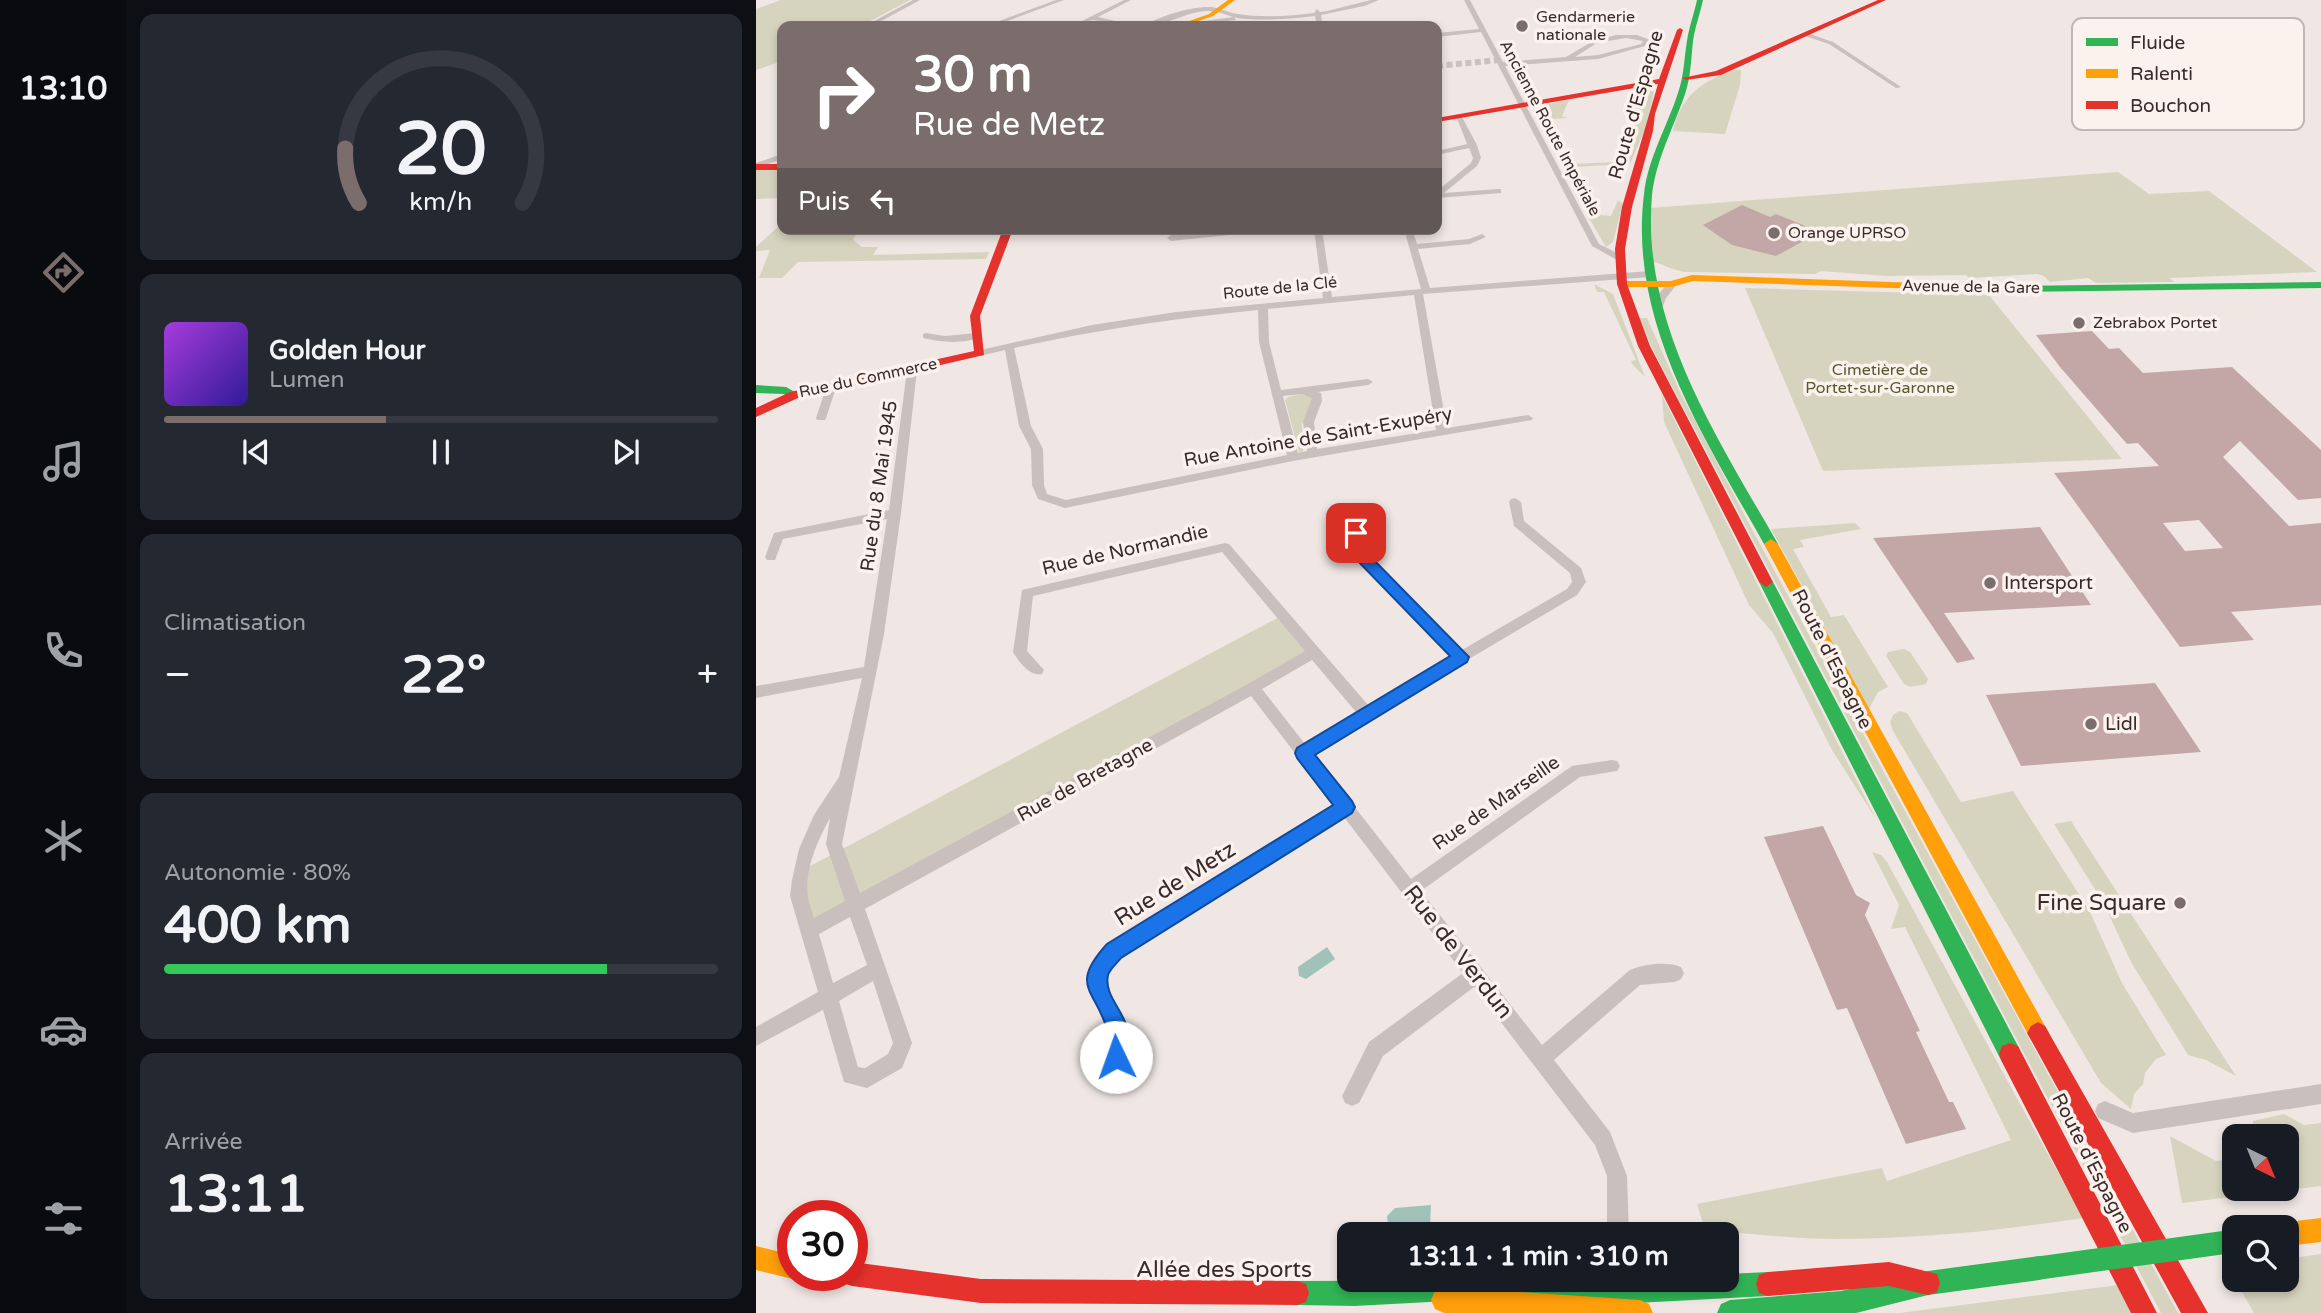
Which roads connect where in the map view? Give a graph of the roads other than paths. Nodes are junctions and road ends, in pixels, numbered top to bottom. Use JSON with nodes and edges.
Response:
{"nodes":[{"id":1,"x":917,"y":0,"type":"edge"},
{"id":2,"x":1061,"y":0,"type":"edge"},
{"id":3,"x":1128,"y":0,"type":"edge"},
{"id":4,"x":1231,"y":0,"type":"edge"},
{"id":5,"x":1370,"y":0,"type":"edge"},
{"id":6,"x":1376,"y":0,"type":"edge"},
{"id":7,"x":1467,"y":0,"type":"edge"},
{"id":8,"x":1689,"y":0,"type":"edge"},
{"id":9,"x":1700,"y":0,"type":"edge"},
{"id":10,"x":1882,"y":0,"type":"edge"},
{"id":11,"x":1317,"y":12,"type":"junction"},
{"id":12,"x":1198,"y":14,"type":"edge"},
{"id":13,"x":1252,"y":17,"type":"junction"},
{"id":14,"x":1093,"y":18,"type":"junction"},
{"id":15,"x":1236,"y":19,"type":"junction"},
{"id":16,"x":877,"y":21,"type":"edge"},
{"id":17,"x":1003,"y":21,"type":"edge"},
{"id":18,"x":1086,"y":21,"type":"edge"},
{"id":19,"x":1109,"y":21,"type":"edge"},
{"id":20,"x":1168,"y":21,"type":"edge"},
{"id":21,"x":1316,"y":21,"type":"edge"},
{"id":22,"x":1483,"y":30,"type":"junction"},
{"id":23,"x":1442,"y":34,"type":"edge"},
{"id":24,"x":1807,"y":35,"type":"junction"},
{"id":25,"x":1568,"y":59,"type":"junction"},
{"id":26,"x":1688,"y":60,"type":"junction"},
{"id":27,"x":1500,"y":64,"type":"junction"},
{"id":28,"x":1721,"y":72,"type":"junction"},
{"id":29,"x":1685,"y":81,"type":"junction"},
{"id":30,"x":1661,"y":83,"type":"junction"},
{"id":31,"x":1898,"y":87,"type":"dead end"},
{"id":32,"x":1522,"y":106,"type":"junction"},
{"id":33,"x":1458,"y":117,"type":"junction"},
{"id":34,"x":1442,"y":119,"type":"edge"},
{"id":35,"x":1473,"y":145,"type":"junction"},
{"id":36,"x":1442,"y":152,"type":"edge"},
{"id":37,"x":1442,"y":191,"type":"edge"},
{"id":38,"x":1499,"y":191,"type":"dead end"},
{"id":39,"x":1442,"y":195,"type":"edge"},
{"id":40,"x":1006,"y":235,"type":"edge"},
{"id":41,"x":1200,"y":235,"type":"edge"},
{"id":42,"x":1319,"y":235,"type":"edge"},
{"id":43,"x":1410,"y":235,"type":"edge"},
{"id":44,"x":1482,"y":237,"type":"dead end"},
{"id":45,"x":1171,"y":238,"type":"dead end"},
{"id":46,"x":1413,"y":247,"type":"junction"},
{"id":47,"x":1621,"y":272,"type":"junction"},
{"id":48,"x":1692,"y":278,"type":"junction"},
{"id":49,"x":1587,"y":279,"type":"junction"},
{"id":50,"x":1650,"y":279,"type":"junction"},
{"id":51,"x":1672,"y":284,"type":"junction"},
{"id":52,"x":2321,"y":285,"type":"edge"},
{"id":53,"x":1422,"y":291,"type":"junction"},
{"id":54,"x":1328,"y":299,"type":"junction"},
{"id":55,"x":1263,"y":306,"type":"junction"},
{"id":56,"x":1657,"y":312,"type":"junction"},
{"id":57,"x":926,"y":336,"type":"dead end"},
{"id":58,"x":976,"y":336,"type":"junction"},
{"id":59,"x":1009,"y":346,"type":"junction"},
{"id":60,"x":980,"y":353,"type":"junction"},
{"id":61,"x":912,"y":370,"type":"junction"},
{"id":62,"x":1368,"y":382,"type":"dead end"},
{"id":63,"x":831,"y":388,"type":"junction"},
{"id":64,"x":1298,"y":391,"type":"junction"},
{"id":65,"x":1277,"y":394,"type":"junction"},
{"id":66,"x":788,"y":398,"type":"junction"},
{"id":67,"x":758,"y":399,"type":"edge"},
{"id":68,"x":821,"y":418,"type":"dead end"},
{"id":69,"x":1528,"y":418,"type":"dead end"},
{"id":70,"x":1442,"y":432,"type":"junction"},
{"id":71,"x":1313,"y":454,"type":"junction"},
{"id":72,"x":1293,"y":457,"type":"junction"},
{"id":73,"x":1515,"y":502,"type":"dead end"},
{"id":74,"x":895,"y":513,"type":"junction"},
{"id":75,"x":1356,"y":533,"type":"dead end"},
{"id":76,"x":771,"y":557,"type":"dead end"},
{"id":77,"x":1314,"y":652,"type":"junction"},
{"id":78,"x":1461,"y":657,"type":"junction"},
{"id":79,"x":1037,"y":670,"type":"dead end"},
{"id":80,"x":870,"y":671,"type":"junction"},
{"id":81,"x":1253,"y":688,"type":"junction"},
{"id":82,"x":756,"y":691,"type":"edge"},
{"id":83,"x":1366,"y":713,"type":"junction"},
{"id":84,"x":1304,"y":753,"type":"junction"},
{"id":85,"x":1612,"y":766,"type":"dead end"},
{"id":86,"x":846,"y":779,"type":"junction"},
{"id":87,"x":1346,"y":807,"type":"junction"},
{"id":88,"x":1410,"y":889,"type":"junction"},
{"id":89,"x":855,"y":905,"type":"junction"},
{"id":90,"x":809,"y":930,"type":"junction"},
{"id":91,"x":877,"y":969,"type":"junction"},
{"id":92,"x":1675,"y":973,"type":"dead end"},
{"id":93,"x":1476,"y":974,"type":"junction"},
{"id":94,"x":828,"y":998,"type":"junction"},
{"id":95,"x":756,"y":1037,"type":"edge"},
{"id":96,"x":1541,"y":1059,"type":"junction"},
{"id":97,"x":1112,"y":1080,"type":"dead end"},
{"id":98,"x":2321,"y":1094,"type":"edge"},
{"id":99,"x":1352,"y":1096,"type":"dead end"},
{"id":100,"x":2105,"y":1111,"type":"dead end"},
{"id":101,"x":1618,"y":1222,"type":"edge"},
{"id":102,"x":2321,"y":1230,"type":"edge"},
{"id":103,"x":2299,"y":1233,"type":"edge"},
{"id":104,"x":2222,"y":1243,"type":"edge"},
{"id":105,"x":756,"y":1258,"type":"edge"},
{"id":106,"x":777,"y":1263,"type":"edge"},
{"id":107,"x":868,"y":1276,"type":"edge"},
{"id":108,"x":1928,"y":1283,"type":"junction"},
{"id":109,"x":1617,"y":1299,"type":"edge"},
{"id":110,"x":1841,"y":1304,"type":"junction"},
{"id":111,"x":1640,"y":1313,"type":"edge"},
{"id":112,"x":1730,"y":1313,"type":"edge"},
{"id":113,"x":1804,"y":1313,"type":"edge"},
{"id":114,"x":2144,"y":1313,"type":"edge"},
{"id":115,"x":2195,"y":1313,"type":"edge"}],
"edges":[{"from":1,"to":16,"type":"street"},
{"from":2,"to":17,"type":"street"},
{"from":3,"to":14,"type":"street"},
{"from":4,"to":12,"type":"main road"},
{"from":5,"to":11,"type":"street"},
{"from":6,"to":11,"type":"street"},
{"from":7,"to":22,"type":"street","name":"Ancienne Route Impériale"},
{"from":8,"to":30,"type":"main road","name":"Route d'Espagne"},
{"from":9,"to":26,"type":"main road","name":"Route d'Espagne"},
{"from":10,"to":24,"type":"main road"},
{"from":11,"to":13,"type":"street"},
{"from":11,"to":21,"type":"street"},
{"from":12,"to":13,"type":"street"},
{"from":12,"to":15,"type":"street"},
{"from":12,"to":15,"type":"street"},
{"from":12,"to":20,"type":"street"},
{"from":13,"to":15,"type":"street"},
{"from":14,"to":18,"type":"street"},
{"from":14,"to":19,"type":"street"},
{"from":22,"to":23,"type":"street"},
{"from":22,"to":27,"type":"street","name":"Ancienne Route Impériale"},
{"from":24,"to":28,"type":"main road"},
{"from":24,"to":31,"type":"street"},
{"from":25,"to":25,"type":"street"},
{"from":25,"to":27,"type":"street"},
{"from":26,"to":28,"type":"main road"},
{"from":26,"to":29,"type":"main road","name":"Route d'Espagne"},
{"from":27,"to":32,"type":"street","name":"Ancienne Route Impériale"},
{"from":28,"to":29,"type":"main road"},
{"from":29,"to":30,"type":"main road"},
{"from":29,"to":50,"type":"main road","name":"Route d'Espagne"},
{"from":30,"to":32,"type":"main road"},
{"from":30,"to":47,"type":"main road","name":"Route d'Espagne"},
{"from":32,"to":33,"type":"main road"},
{"from":32,"to":47,"type":"street","name":"Ancienne Route Impériale"},
{"from":33,"to":34,"type":"main road"},
{"from":33,"to":35,"type":"street"},
{"from":35,"to":36,"type":"street"},
{"from":35,"to":37,"type":"street"},
{"from":38,"to":39,"type":"street"},
{"from":40,"to":58,"type":"main road"},
{"from":41,"to":45,"type":"street"},
{"from":42,"to":54,"type":"street"},
{"from":43,"to":46,"type":"street"},
{"from":44,"to":46,"type":"street"},
{"from":46,"to":53,"type":"street"},
{"from":47,"to":49,"type":"street","name":"Route de la Clé"},
{"from":47,"to":49,"type":"street","name":"Route de la Clé"},
{"from":47,"to":50,"type":"main road","name":"Avenue de la Gare"},
{"from":47,"to":114,"type":"main road","name":"Route d'Espagne"},
{"from":48,"to":50,"type":"main road"},
{"from":48,"to":51,"type":"main road","name":"Avenue de la Gare"},
{"from":48,"to":52,"type":"main road","name":"Avenue de la Gare"},
{"from":49,"to":53,"type":"street","name":"Route de la Clé"},
{"from":50,"to":51,"type":"main road","name":"Avenue de la Gare"},
{"from":50,"to":56,"type":"main road","name":"Route d'Espagne"},
{"from":51,"to":56,"type":"street"},
{"from":53,"to":54,"type":"street","name":"Route de la Clé"},
{"from":53,"to":70,"type":"street"},
{"from":54,"to":55,"type":"street","name":"Route de la Clé"},
{"from":55,"to":59,"type":"street","name":"Route de la Clé"},
{"from":55,"to":65,"type":"street"},
{"from":56,"to":115,"type":"main road","name":"Route d'Espagne"},
{"from":57,"to":58,"type":"street"},
{"from":58,"to":60,"type":"main road"},
{"from":59,"to":60,"type":"street","name":"Route de la Clé"},
{"from":59,"to":72,"type":"street","name":"Rue Antoine de Saint-Exupéry"},
{"from":60,"to":61,"type":"main road","name":"Rue du Commerce"},
{"from":61,"to":63,"type":"main road","name":"Rue du Commerce"},
{"from":61,"to":74,"type":"street","name":"Rue du 8 Mai 1945"},
{"from":62,"to":64,"type":"street"},
{"from":63,"to":66,"type":"main road","name":"Rue du Commerce"},
{"from":63,"to":68,"type":"street"},
{"from":64,"to":65,"type":"street"},
{"from":64,"to":71,"type":"street"},
{"from":65,"to":72,"type":"street"},
{"from":66,"to":67,"type":"main road"},
{"from":66,"to":67,"type":"main road","name":"Rue du Commerce"},
{"from":69,"to":70,"type":"street","name":"Rue Antoine de Saint-Exupéry"},
{"from":70,"to":71,"type":"street","name":"Rue Antoine de Saint-Exupéry"},
{"from":71,"to":72,"type":"street","name":"Rue Antoine de Saint-Exupéry"},
{"from":73,"to":78,"type":"street"},
{"from":74,"to":76,"type":"street"},
{"from":74,"to":80,"type":"street","name":"Rue du 8 Mai 1945"},
{"from":75,"to":78,"type":"street"},
{"from":77,"to":79,"type":"street","name":"Rue de Normandie"},
{"from":77,"to":81,"type":"street","name":"Rue de Bretagne"},
{"from":77,"to":83,"type":"street","name":"Rue de Normandie"},
{"from":78,"to":83,"type":"street"},
{"from":80,"to":82,"type":"street"},
{"from":80,"to":86,"type":"street","name":"Rue du 8 Mai 1945"},
{"from":81,"to":84,"type":"street","name":"Rue de Verdun"},
{"from":81,"to":89,"type":"street","name":"Rue de Bretagne"},
{"from":83,"to":84,"type":"street"},
{"from":84,"to":87,"type":"street","name":"Rue de Verdun"},
{"from":85,"to":88,"type":"street","name":"Rue de Marseille"},
{"from":86,"to":89,"type":"street","name":"Rue du 8 Mai 1945"},
{"from":86,"to":90,"type":"street"},
{"from":87,"to":88,"type":"street","name":"Rue de Verdun"},
{"from":87,"to":97,"type":"street","name":"Rue de Metz"},
{"from":88,"to":93,"type":"street","name":"Rue de Verdun"},
{"from":89,"to":90,"type":"street","name":"Rue de Bretagne"},
{"from":89,"to":91,"type":"street"},
{"from":90,"to":94,"type":"street"},
{"from":91,"to":94,"type":"street"},
{"from":91,"to":94,"type":"street"},
{"from":92,"to":96,"type":"street"},
{"from":93,"to":96,"type":"street","name":"Rue de Verdun"},
{"from":93,"to":99,"type":"street"},
{"from":94,"to":95,"type":"street"},
{"from":96,"to":101,"type":"street","name":"Rue de Verdun"},
{"from":98,"to":100,"type":"street"},
{"from":102,"to":103,"type":"main road"},
{"from":104,"to":108,"type":"main road","bridge":true},
{"from":105,"to":106,"type":"main road"},
{"from":107,"to":109,"type":"main road","name":"Allée des Sports"},
{"from":108,"to":109,"type":"main road"},
{"from":108,"to":110,"type":"main road"},
{"from":109,"to":111,"type":"main road"},
{"from":110,"to":112,"type":"main road"},
{"from":110,"to":113,"type":"main road"}]}
